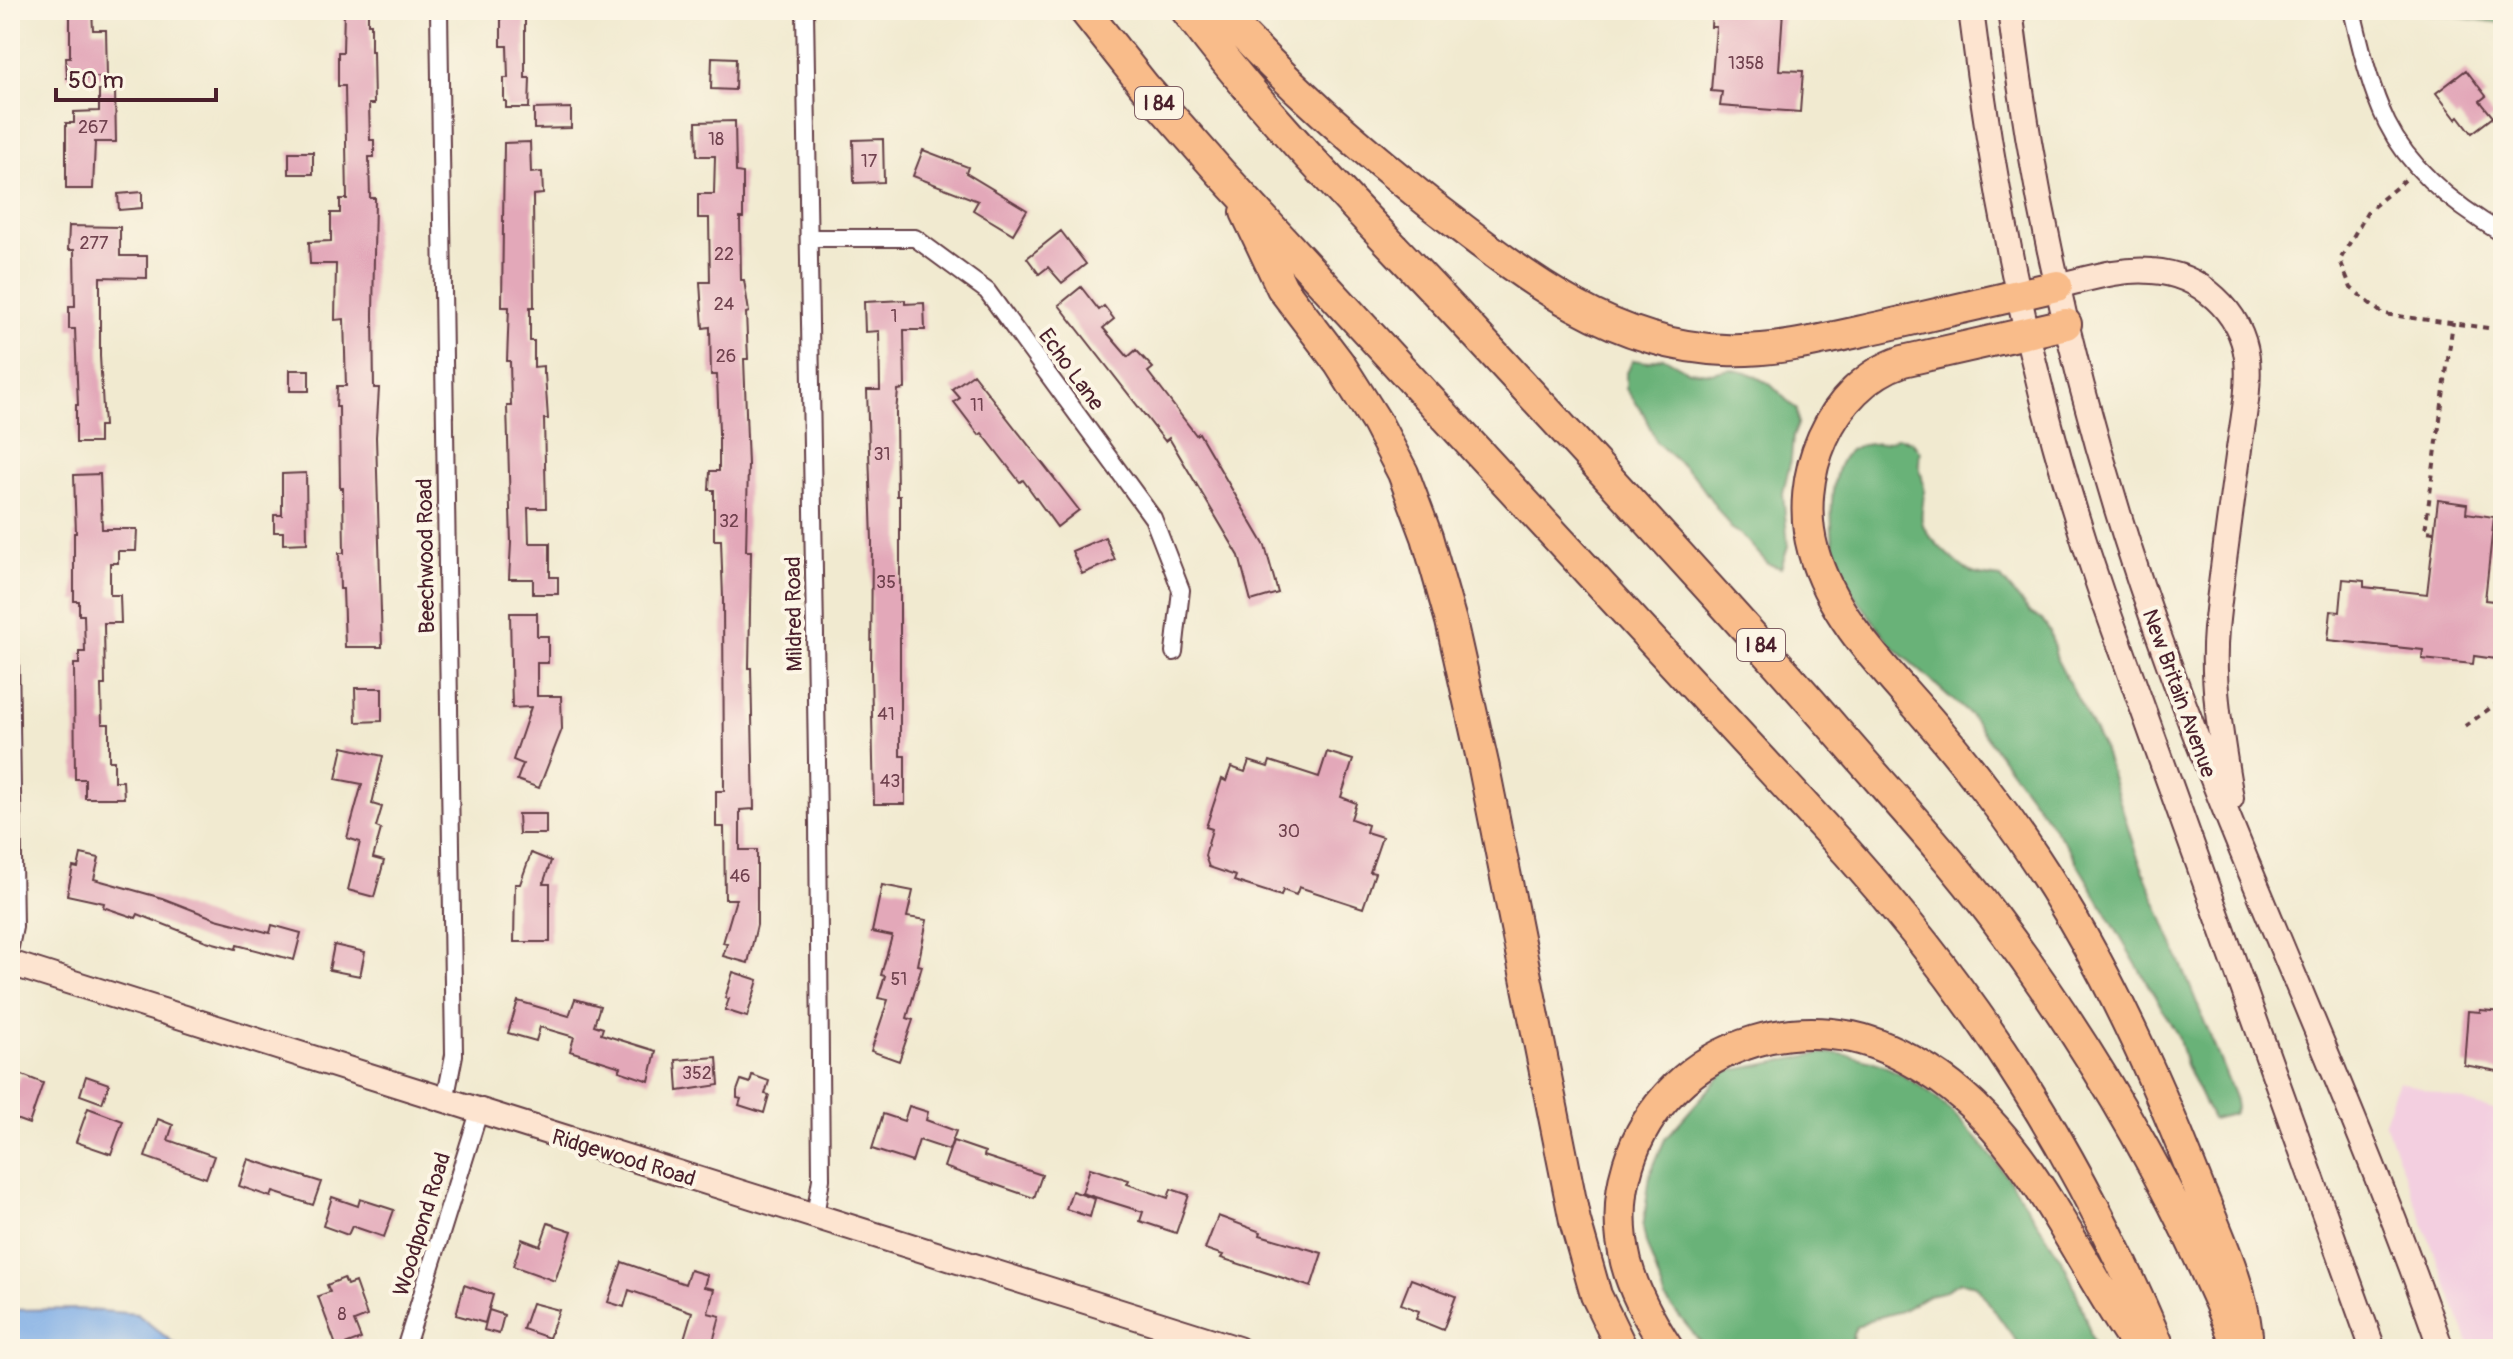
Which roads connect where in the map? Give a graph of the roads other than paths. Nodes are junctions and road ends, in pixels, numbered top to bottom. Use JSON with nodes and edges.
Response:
{"nodes":[{"id":1,"x":439,"y":10,"type":"edge"},
{"id":2,"x":805,"y":10,"type":"edge"},
{"id":3,"x":1084,"y":10,"type":"edge"},
{"id":4,"x":1186,"y":10,"type":"edge"},
{"id":5,"x":1220,"y":10,"type":"edge"},
{"id":6,"x":1971,"y":10,"type":"edge"},
{"id":7,"x":2010,"y":10,"type":"edge"},
{"id":8,"x":2352,"y":10,"type":"edge"},
{"id":9,"x":1238,"y":192,"type":"junction"},
{"id":10,"x":2503,"y":234,"type":"edge"},
{"id":11,"x":810,"y":238,"type":"junction"},
{"id":12,"x":2057,"y":286,"type":"junction"},
{"id":13,"x":2020,"y":295,"type":"junction"},
{"id":14,"x":2066,"y":324,"type":"junction"},
{"id":15,"x":2028,"y":332,"type":"junction"},
{"id":16,"x":1174,"y":652,"type":"dead end"},
{"id":17,"x":10,"y":653,"type":"edge"},
{"id":18,"x":2238,"y":844,"type":"junction"},
{"id":19,"x":10,"y":947,"type":"edge"},
{"id":20,"x":10,"y":963,"type":"edge"},
{"id":21,"x":445,"y":1101,"type":"junction"},
{"id":22,"x":479,"y":1112,"type":"junction"},
{"id":23,"x":815,"y":1216,"type":"junction"},
{"id":24,"x":2348,"y":1278,"type":"junction"},
{"id":25,"x":405,"y":1349,"type":"edge"},
{"id":26,"x":1238,"y":1349,"type":"edge"},
{"id":27,"x":1622,"y":1349,"type":"edge"},
{"id":28,"x":1668,"y":1349,"type":"edge"},
{"id":29,"x":2139,"y":1349,"type":"edge"},
{"id":30,"x":2160,"y":1349,"type":"edge"},
{"id":31,"x":2239,"y":1349,"type":"edge"},
{"id":32,"x":2249,"y":1349,"type":"edge"},
{"id":33,"x":2356,"y":1349,"type":"edge"},
{"id":34,"x":2373,"y":1349,"type":"edge"},
{"id":35,"x":2441,"y":1349,"type":"edge"}],
"edges":[{"from":1,"to":21,"type":"street","name":"Beechwood Road"},
{"from":2,"to":11,"type":"street","name":"Mildred Road"},
{"from":3,"to":9,"type":"highway","number":"I 84"},
{"from":4,"to":31,"type":"highway","number":"I 84"},
{"from":5,"to":13,"type":"highway"},
{"from":6,"to":13,"type":"main road","name":"New Britain Avenue"},
{"from":7,"to":12,"type":"main road","name":"New Britain Avenue"},
{"from":8,"to":10,"type":"street"},
{"from":9,"to":27,"type":"highway"},
{"from":9,"to":30,"type":"highway","number":"I 84"},
{"from":11,"to":16,"type":"street","name":"Echo Lane"},
{"from":11,"to":23,"type":"street","name":"Mildred Road"},
{"from":12,"to":13,"type":"highway"},
{"from":12,"to":14,"type":"main road","name":"New Britain Avenue"},
{"from":12,"to":18,"type":"main road"},
{"from":13,"to":15,"type":"main road","name":"New Britain Avenue"},
{"from":14,"to":15,"type":"highway"},
{"from":14,"to":18,"type":"main road","name":"New Britain Avenue"},
{"from":15,"to":24,"type":"main road","name":"New Britain Avenue"},
{"from":15,"to":32,"type":"highway"},
{"from":17,"to":19,"type":"street"},
{"from":18,"to":35,"type":"main road","name":"New Britain Avenue"},
{"from":20,"to":21,"type":"main road","name":"Ridgewood Road"},
{"from":21,"to":22,"type":"main road","name":"Ridgewood Road"},
{"from":22,"to":23,"type":"main road","name":"Ridgewood Road"},
{"from":22,"to":25,"type":"street","name":"Woodpond Road"},
{"from":23,"to":26,"type":"main road","name":"Ridgewood Road"},
{"from":24,"to":33,"type":"main road"},
{"from":24,"to":34,"type":"main road","name":"New Britain Avenue"},
{"from":28,"to":29,"type":"highway"}]}
